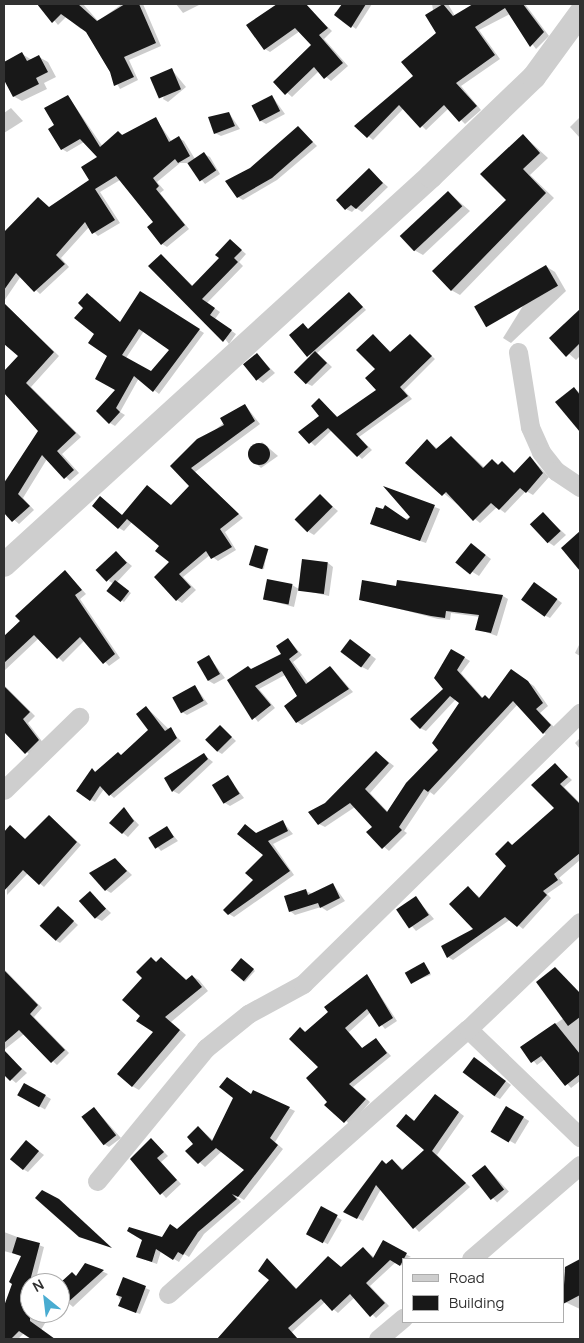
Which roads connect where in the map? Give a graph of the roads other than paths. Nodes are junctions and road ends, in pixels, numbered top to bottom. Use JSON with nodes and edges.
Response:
{"nodes":[{"id":1,"x":580,"y":14,"type":"edge"},
{"id":2,"x":518,"y":352,"type":"dead end"},
{"id":3,"x":580,"y":487,"type":"edge"},
{"id":4,"x":4,"y":565,"type":"edge"},
{"id":5,"x":580,"y":713,"type":"edge"},
{"id":6,"x":80,"y":717,"type":"dead end"},
{"id":7,"x":4,"y":790,"type":"edge"},
{"id":8,"x":580,"y":922,"type":"edge"},
{"id":9,"x":468,"y":1029,"type":"junction"},
{"id":10,"x":580,"y":1136,"type":"edge"},
{"id":11,"x":580,"y":1166,"type":"edge"},
{"id":12,"x":97,"y":1181,"type":"dead end"},
{"id":13,"x":472,"y":1258,"type":"edge"},
{"id":14,"x":168,"y":1294,"type":"dead end"},
{"id":15,"x":402,"y":1319,"type":"edge"},
{"id":16,"x":378,"y":1339,"type":"edge"}],
"edges":[{"from":1,"to":4,"type":"street"},
{"from":2,"to":3,"type":"street"},
{"from":5,"to":12,"type":"street"},
{"from":6,"to":7,"type":"street"},
{"from":8,"to":9,"type":"street"},
{"from":9,"to":10,"type":"street"},
{"from":9,"to":14,"type":"street"},
{"from":11,"to":13,"type":"street"},
{"from":15,"to":16,"type":"street"}]}
